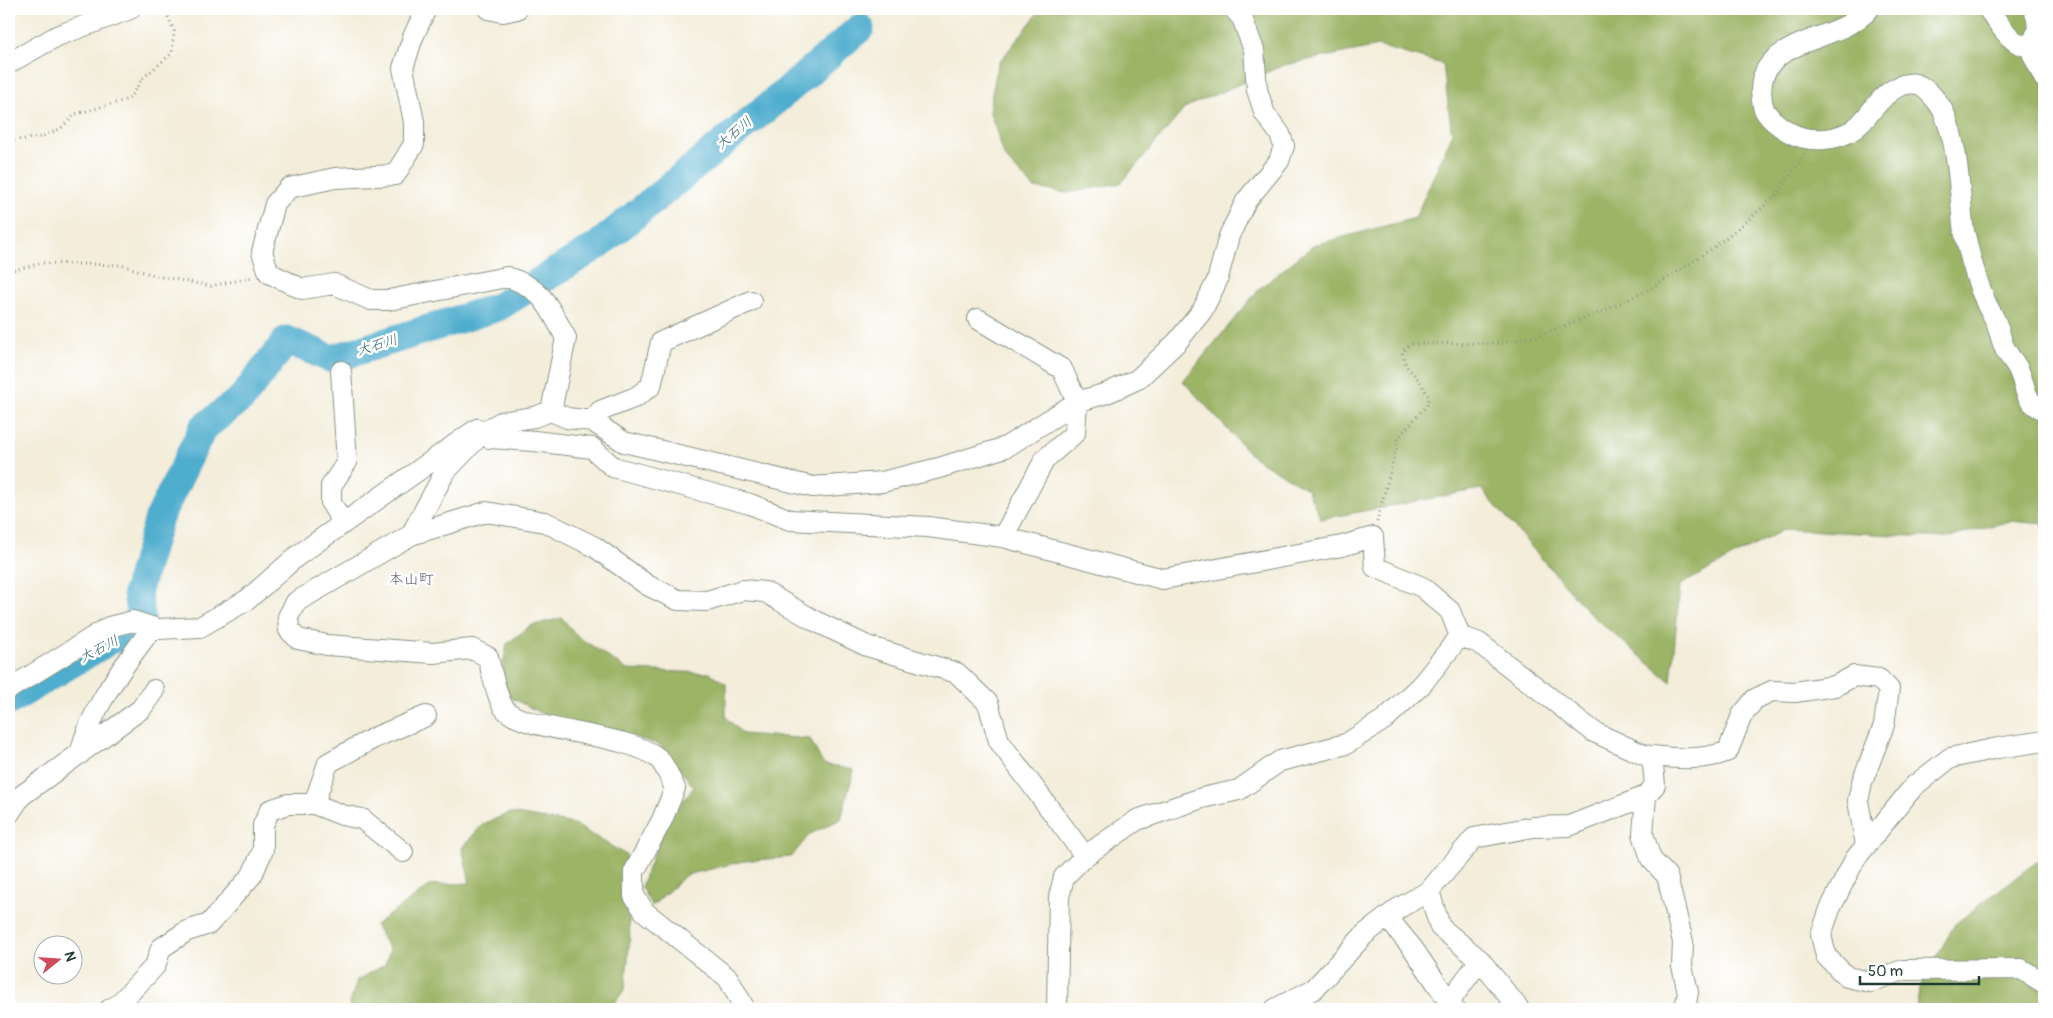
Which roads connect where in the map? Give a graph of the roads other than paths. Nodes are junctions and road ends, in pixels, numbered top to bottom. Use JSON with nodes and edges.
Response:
{"nodes":[{"id":1,"x":130,"y":9,"type":"edge"},
{"id":2,"x":426,"y":9,"type":"edge"},
{"id":3,"x":488,"y":9,"type":"edge"},
{"id":4,"x":517,"y":9,"type":"edge"},
{"id":5,"x":1234,"y":9,"type":"edge"},
{"id":6,"x":1869,"y":9,"type":"edge"},
{"id":7,"x":1988,"y":9,"type":"edge"},
{"id":8,"x":2034,"y":9,"type":"edge"},
{"id":9,"x":2029,"y":46,"type":"junction"},
{"id":10,"x":9,"y":63,"type":"edge"},
{"id":11,"x":2044,"y":78,"type":"edge"},
{"id":12,"x":751,"y":301,"type":"dead end"},
{"id":13,"x":978,"y":318,"type":"dead end"},
{"id":14,"x":341,"y":371,"type":"dead end"},
{"id":15,"x":1077,"y":402,"type":"junction"},
{"id":16,"x":2044,"y":410,"type":"edge"},
{"id":17,"x":551,"y":411,"type":"junction"},
{"id":18,"x":592,"y":420,"type":"junction"},
{"id":19,"x":483,"y":432,"type":"junction"},
{"id":20,"x":342,"y":523,"type":"junction"},
{"id":21,"x":411,"y":535,"type":"junction"},
{"id":22,"x":1003,"y":537,"type":"junction"},
{"id":23,"x":152,"y":628,"type":"junction"},
{"id":24,"x":1460,"y":636,"type":"junction"},
{"id":25,"x":9,"y":689,"type":"edge"},
{"id":26,"x":154,"y":690,"type":"dead end"},
{"id":27,"x":426,"y":716,"type":"dead end"},
{"id":28,"x":2044,"y":742,"type":"edge"},
{"id":29,"x":80,"y":754,"type":"junction"},
{"id":30,"x":1652,"y":756,"type":"junction"},
{"id":31,"x":1646,"y":796,"type":"junction"},
{"id":32,"x":314,"y":804,"type":"junction"},
{"id":33,"x":9,"y":814,"type":"edge"},
{"id":34,"x":1866,"y":844,"type":"junction"},
{"id":35,"x":402,"y":852,"type":"dead end"},
{"id":36,"x":1085,"y":856,"type":"junction"},
{"id":37,"x":1429,"y":891,"type":"junction"},
{"id":38,"x":1387,"y":917,"type":"junction"},
{"id":39,"x":1480,"y":960,"type":"junction"},
{"id":40,"x":2044,"y":983,"type":"edge"},
{"id":41,"x":1452,"y":1005,"type":"edge"},
{"id":42,"x":110,"y":1009,"type":"edge"},
{"id":43,"x":745,"y":1009,"type":"edge"},
{"id":44,"x":1056,"y":1009,"type":"edge"},
{"id":45,"x":1275,"y":1009,"type":"edge"},
{"id":46,"x":1519,"y":1009,"type":"edge"},
{"id":47,"x":1685,"y":1009,"type":"edge"}],
"edges":[{"from":1,"to":10,"type":"street"},
{"from":2,"to":17,"type":"street"},
{"from":3,"to":4,"type":"street"},
{"from":5,"to":15,"type":"street"},
{"from":6,"to":16,"type":"street"},
{"from":7,"to":9,"type":"street"},
{"from":8,"to":9,"type":"street"},
{"from":9,"to":11,"type":"street"},
{"from":12,"to":18,"type":"street"},
{"from":13,"to":15,"type":"street"},
{"from":14,"to":20,"type":"street"},
{"from":15,"to":18,"type":"street"},
{"from":15,"to":22,"type":"street"},
{"from":17,"to":18,"type":"street"},
{"from":17,"to":19,"type":"street"},
{"from":19,"to":20,"type":"street"},
{"from":19,"to":21,"type":"street"},
{"from":19,"to":22,"type":"street"},
{"from":20,"to":23,"type":"street"},
{"from":21,"to":36,"type":"street"},
{"from":21,"to":43,"type":"street"},
{"from":22,"to":24,"type":"street"},
{"from":23,"to":25,"type":"street"},
{"from":23,"to":29,"type":"street"},
{"from":24,"to":30,"type":"street"},
{"from":24,"to":36,"type":"street"},
{"from":26,"to":29,"type":"street"},
{"from":27,"to":32,"type":"street"},
{"from":28,"to":34,"type":"street"},
{"from":29,"to":33,"type":"street"},
{"from":30,"to":31,"type":"street"},
{"from":30,"to":34,"type":"street"},
{"from":31,"to":37,"type":"street"},
{"from":31,"to":47,"type":"street"},
{"from":32,"to":35,"type":"street"},
{"from":32,"to":42,"type":"street"},
{"from":34,"to":40,"type":"street"},
{"from":36,"to":44,"type":"street"},
{"from":37,"to":38,"type":"street"},
{"from":37,"to":39,"type":"street"},
{"from":38,"to":41,"type":"street"},
{"from":38,"to":45,"type":"street"},
{"from":39,"to":41,"type":"street"},
{"from":39,"to":46,"type":"street"}]}
